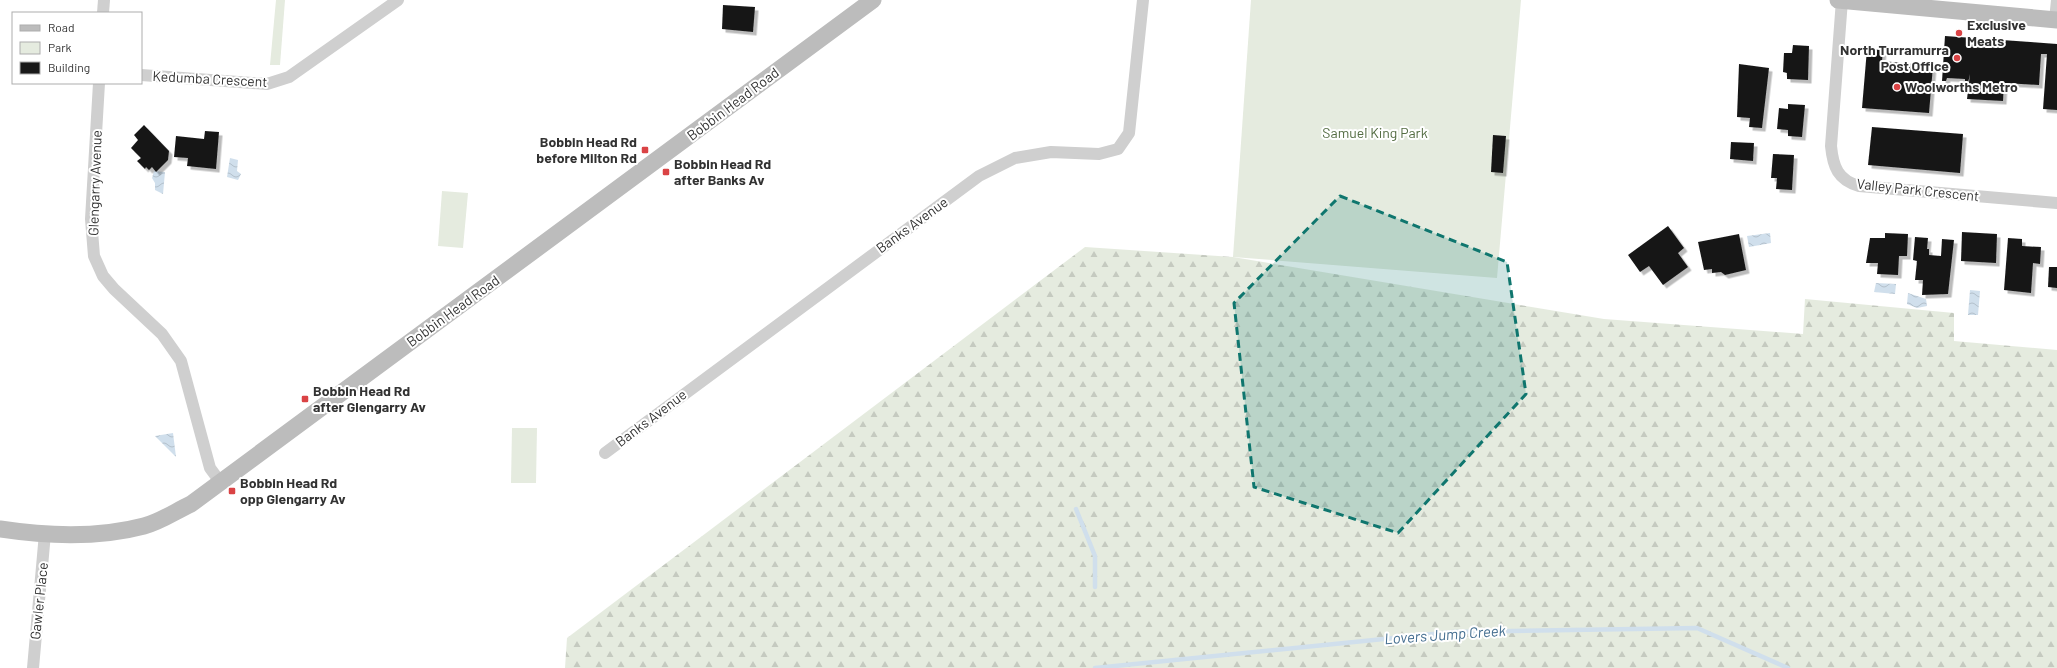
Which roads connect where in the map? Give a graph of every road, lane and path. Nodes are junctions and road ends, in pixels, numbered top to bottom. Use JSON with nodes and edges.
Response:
{"nodes":[{"id":1,"x":104,"y":0,"type":"edge"},
{"id":2,"x":398,"y":0,"type":"edge"},
{"id":3,"x":873,"y":0,"type":"edge"},
{"id":4,"x":1143,"y":0,"type":"edge"},
{"id":5,"x":1838,"y":0,"type":"edge"},
{"id":6,"x":1842,"y":0,"type":"edge"},
{"id":7,"x":2057,"y":0,"type":"edge"},
{"id":8,"x":103,"y":12,"type":"edge"},
{"id":9,"x":2056,"y":20,"type":"edge"},
{"id":10,"x":142,"y":75,"type":"edge"},
{"id":11,"x":99,"y":84,"type":"edge"},
{"id":12,"x":2057,"y":203,"type":"edge"},
{"id":13,"x":605,"y":453,"type":"dead end"},
{"id":14,"x":220,"y":483,"type":"junction"},
{"id":15,"x":0,"y":529,"type":"edge"},
{"id":16,"x":46,"y":533,"type":"junction"},
{"id":17,"x":33,"y":668,"type":"edge"}],
"edges":[{"from":1,"to":8,"type":"street"},
{"from":2,"to":10,"type":"street","name":"Kedumba Crescent"},
{"from":3,"to":14,"type":"main road","name":"Bobbin Head Road"},
{"from":4,"to":13,"type":"street","name":"Banks Avenue"},
{"from":5,"to":6,"type":"main road"},
{"from":6,"to":9,"type":"main road"},
{"from":6,"to":12,"type":"street","name":"Valley Park Crescent"},
{"from":7,"to":9,"type":"street"},
{"from":11,"to":14,"type":"street","name":"Glengarry Avenue"},
{"from":14,"to":16,"type":"main road","name":"Bobbin Head Road"},
{"from":15,"to":16,"type":"main road","name":"Bobbin Head Road"},
{"from":16,"to":17,"type":"street","name":"Gawler Place"}]}
